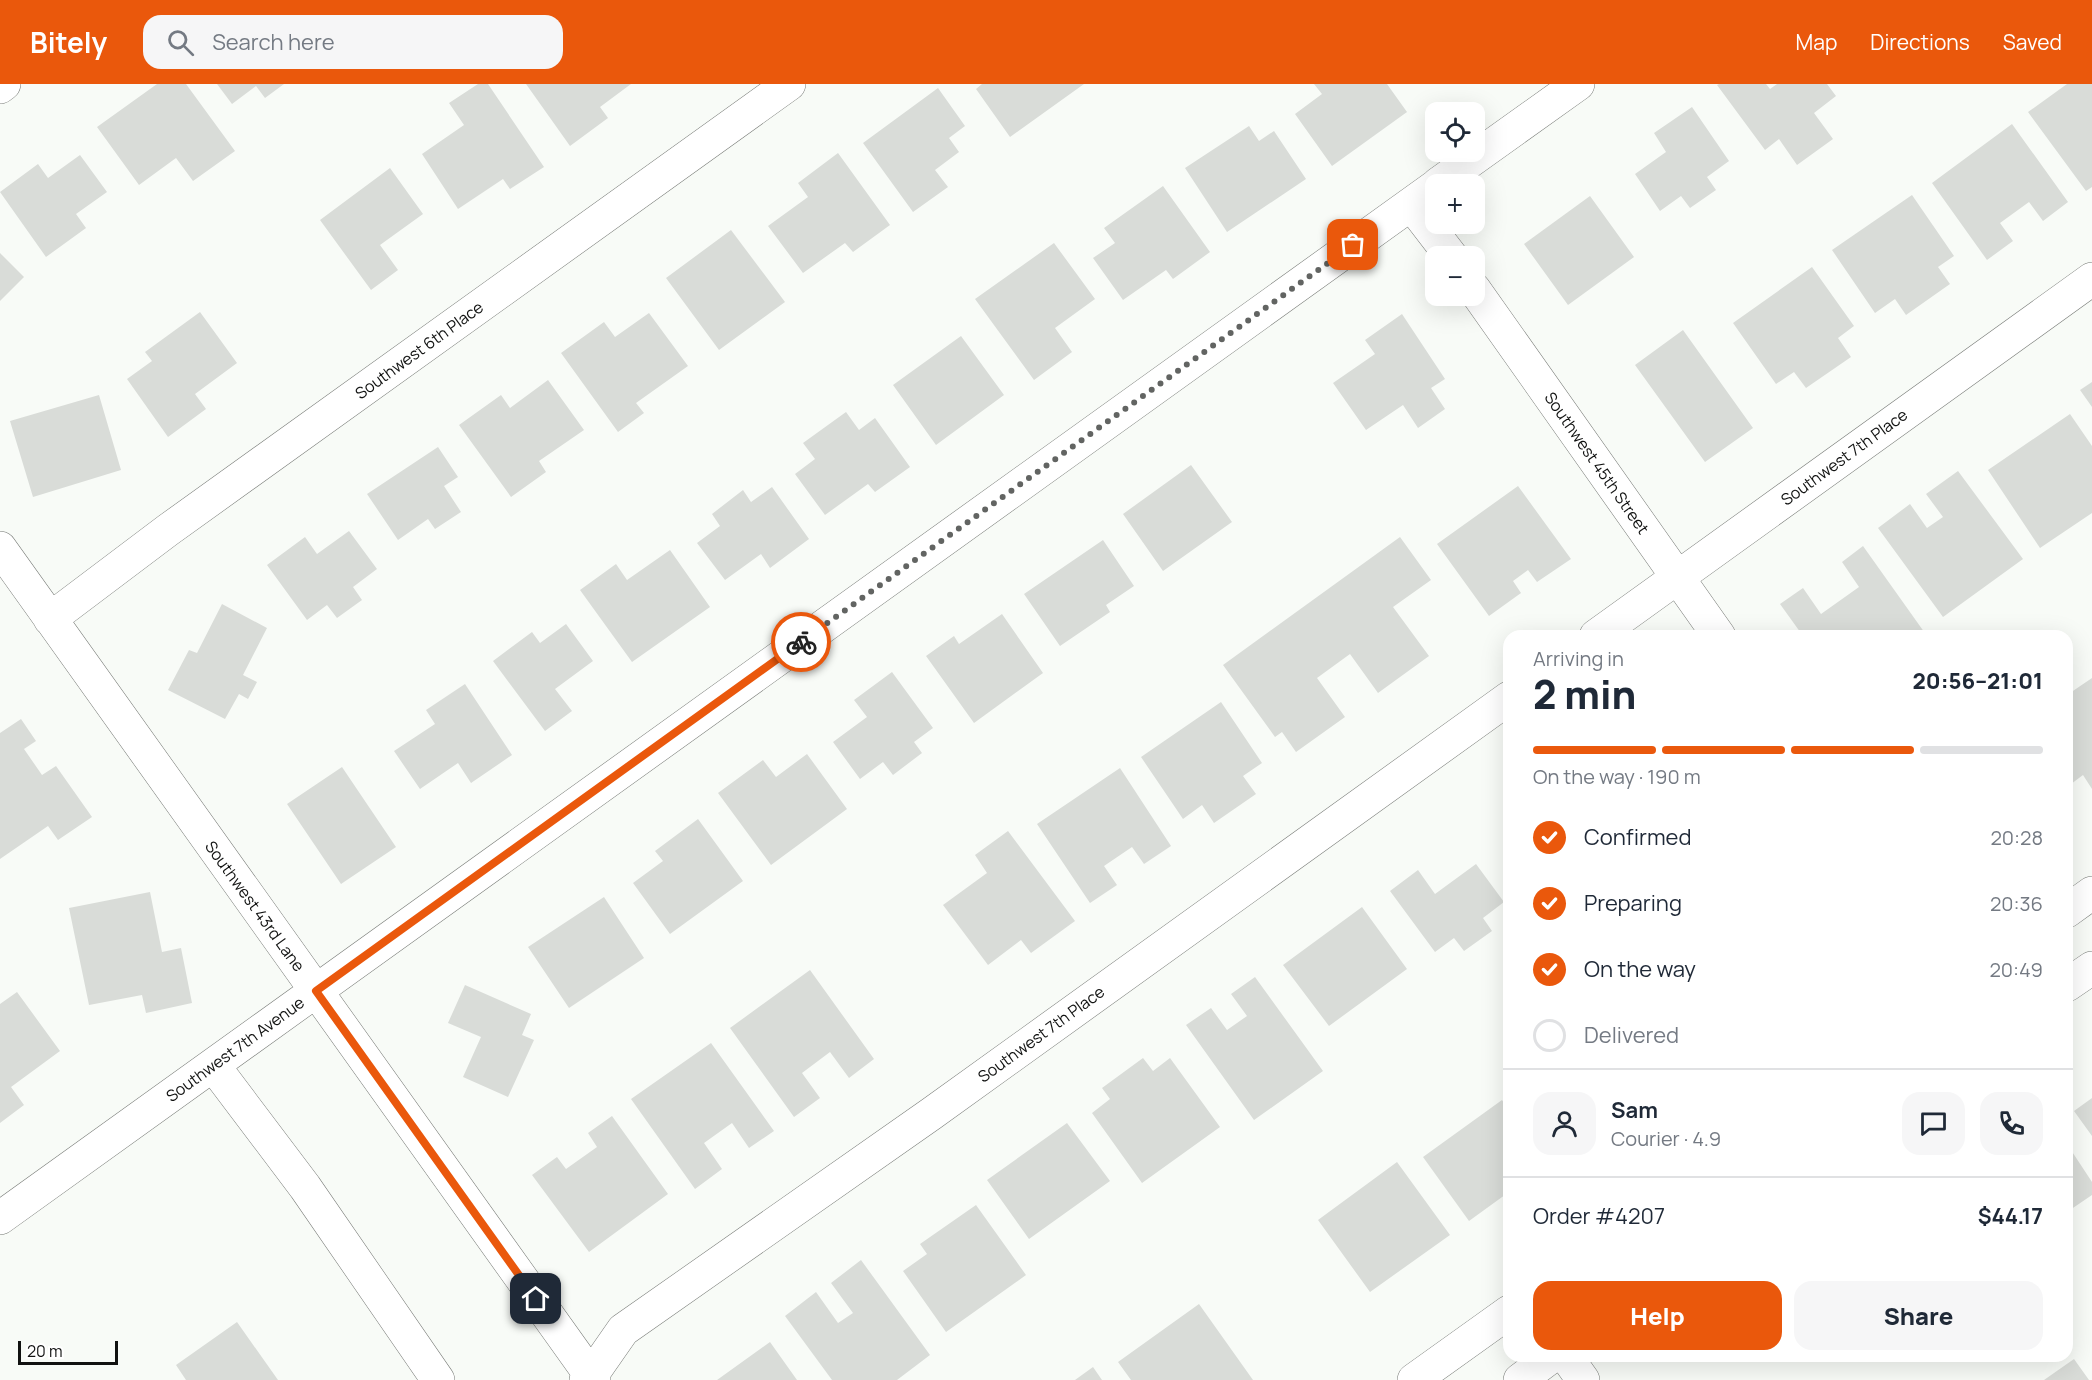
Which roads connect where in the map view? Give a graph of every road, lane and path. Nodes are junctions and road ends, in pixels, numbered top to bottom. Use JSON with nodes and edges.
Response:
{"nodes":[{"id":1,"x":4,"y":84,"type":"edge"},
{"id":2,"x":789,"y":84,"type":"edge"},
{"id":3,"x":1578,"y":84,"type":"edge"},
{"id":4,"x":0,"y":87,"type":"edge"},
{"id":5,"x":1453,"y":174,"type":"edge"},
{"id":6,"x":1425,"y":194,"type":"edge"},
{"id":7,"x":2092,"y":279,"type":"edge"},
{"id":8,"x":1485,"y":306,"type":"edge"},
{"id":9,"x":0,"y":548,"type":"edge"},
{"id":10,"x":1677,"y":578,"type":"junction"},
{"id":11,"x":50,"y":619,"type":"junction"},
{"id":12,"x":1604,"y":630,"type":"edge"},
{"id":13,"x":1715,"y":630,"type":"edge"},
{"id":14,"x":1503,"y":702,"type":"edge"},
{"id":15,"x":2092,"y":893,"type":"edge"},
{"id":16,"x":2073,"y":907,"type":"edge"},
{"id":17,"x":2092,"y":968,"type":"edge"},
{"id":18,"x":2073,"y":982,"type":"edge"},
{"id":19,"x":316,"y":991,"type":"junction"},
{"id":20,"x":213,"y":1065,"type":"junction"},
{"id":21,"x":0,"y":1218,"type":"edge"},
{"id":22,"x":1503,"y":1316,"type":"edge"},
{"id":23,"x":1544,"y":1362,"type":"edge"},
{"id":24,"x":1570,"y":1362,"type":"edge"},
{"id":25,"x":590,"y":1379,"type":"edge"},
{"id":26,"x":438,"y":1380,"type":"edge"},
{"id":27,"x":1414,"y":1380,"type":"edge"},
{"id":28,"x":1520,"y":1380,"type":"edge"},
{"id":29,"x":1583,"y":1380,"type":"edge"}],
"edges":[{"from":1,"to":4,"type":"street"},
{"from":2,"to":11,"type":"street","name":"Southwest 6th Place"},
{"from":3,"to":5,"type":"street","name":"Southwest 7th Avenue"},
{"from":6,"to":19,"type":"street","name":"Southwest 7th Avenue"},
{"from":7,"to":10,"type":"street","name":"Southwest 7th Place"},
{"from":8,"to":10,"type":"street","name":"Southwest 45th Street"},
{"from":9,"to":11,"type":"street","name":"Southwest 43rd Lane"},
{"from":10,"to":12,"type":"street","name":"Southwest 7th Place"},
{"from":10,"to":13,"type":"street","name":"Southwest 45th Street"},
{"from":11,"to":19,"type":"street","name":"Southwest 43rd Lane"},
{"from":14,"to":25,"type":"street","name":"Southwest 7th Place"},
{"from":15,"to":16,"type":"street"},
{"from":17,"to":18,"type":"street"},
{"from":19,"to":20,"type":"street","name":"Southwest 7th Avenue"},
{"from":19,"to":25,"type":"street","name":"Southwest 43rd Lane"},
{"from":20,"to":21,"type":"street","name":"Southwest 7th Avenue"},
{"from":20,"to":26,"type":"street"},
{"from":22,"to":27,"type":"street"},
{"from":23,"to":28,"type":"street"},
{"from":24,"to":29,"type":"street"}]}
